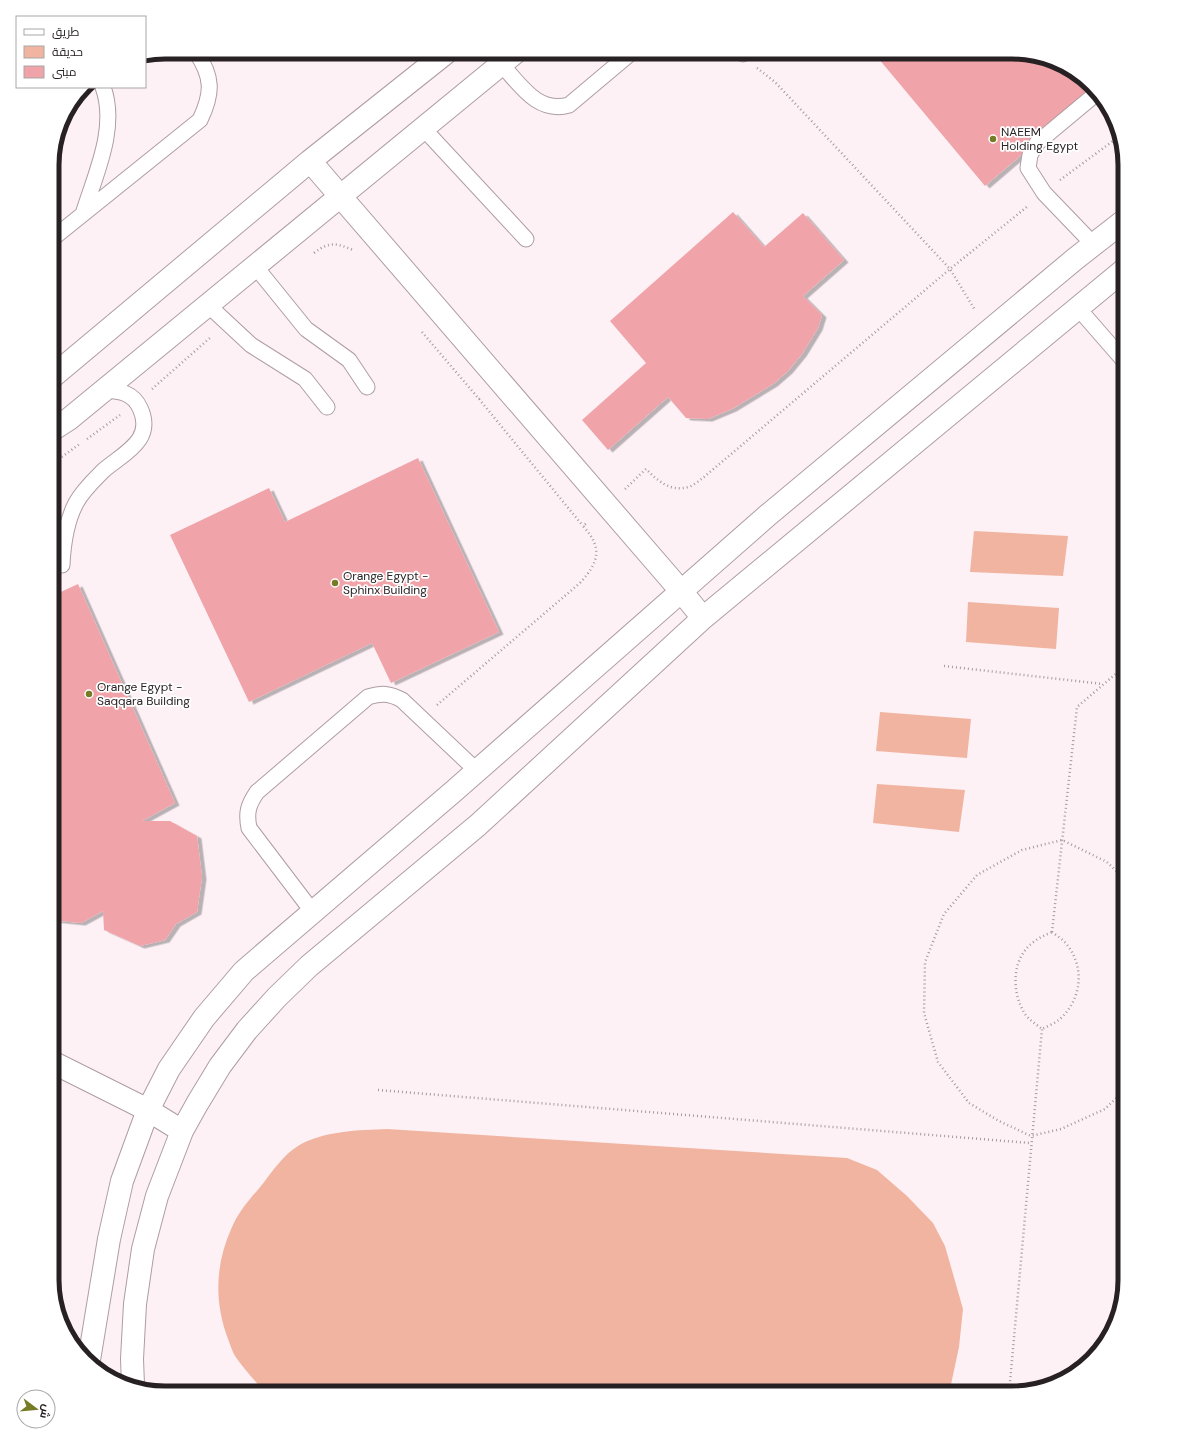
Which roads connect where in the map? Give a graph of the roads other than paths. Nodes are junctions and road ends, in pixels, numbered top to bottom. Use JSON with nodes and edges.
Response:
{"nodes":[{"id":1,"x":201,"y":59,"type":"edge"},
{"id":2,"x":438,"y":59,"type":"edge"},
{"id":3,"x":507,"y":59,"type":"edge"},
{"id":4,"x":509,"y":59,"type":"edge"},
{"id":5,"x":624,"y":59,"type":"edge"},
{"id":6,"x":103,"y":88,"type":"edge"},
{"id":7,"x":1093,"y":96,"type":"edge"},
{"id":8,"x":423,"y":128,"type":"junction"},
{"id":9,"x":310,"y":161,"type":"junction"},
{"id":10,"x":340,"y":196,"type":"junction"},
{"id":11,"x":82,"y":214,"type":"junction"},
{"id":12,"x":1118,"y":226,"type":"edge"},
{"id":13,"x":59,"y":233,"type":"edge"},
{"id":14,"x":526,"y":239,"type":"dead end"},
{"id":15,"x":1094,"y":245,"type":"junction"},
{"id":16,"x":255,"y":266,"type":"junction"},
{"id":17,"x":1118,"y":276,"type":"edge"},
{"id":18,"x":208,"y":305,"type":"junction"},
{"id":19,"x":1078,"y":308,"type":"junction"},
{"id":20,"x":1118,"y":354,"type":"edge"},
{"id":21,"x":59,"y":371,"type":"edge"},
{"id":22,"x":367,"y":387,"type":"dead end"},
{"id":23,"x":105,"y":390,"type":"junction"},
{"id":24,"x":327,"y":407,"type":"dead end"},
{"id":25,"x":59,"y":426,"type":"edge"},
{"id":26,"x":62,"y":565,"type":"dead end"},
{"id":27,"x":681,"y":591,"type":"junction"},
{"id":28,"x":702,"y":618,"type":"junction"},
{"id":29,"x":477,"y":771,"type":"junction"},
{"id":30,"x":312,"y":911,"type":"junction"},
{"id":31,"x":59,"y":1063,"type":"edge"},
{"id":32,"x":148,"y":1110,"type":"junction"},
{"id":33,"x":182,"y":1131,"type":"junction"},
{"id":34,"x":90,"y":1355,"type":"edge"},
{"id":35,"x":133,"y":1381,"type":"edge"}],
"edges":[{"from":1,"to":11,"type":"lane"},
{"from":2,"to":9,"type":"street"},
{"from":3,"to":8,"type":"street"},
{"from":4,"to":5,"type":"lane"},
{"from":6,"to":11,"type":"lane"},
{"from":7,"to":15,"type":"lane"},
{"from":8,"to":10,"type":"street"},
{"from":8,"to":14,"type":"lane"},
{"from":9,"to":10,"type":"street"},
{"from":9,"to":21,"type":"street"},
{"from":10,"to":16,"type":"street"},
{"from":10,"to":27,"type":"street"},
{"from":11,"to":13,"type":"lane"},
{"from":12,"to":15,"type":"street"},
{"from":15,"to":27,"type":"street"},
{"from":16,"to":18,"type":"street"},
{"from":16,"to":22,"type":"lane"},
{"from":17,"to":19,"type":"street"},
{"from":18,"to":23,"type":"street"},
{"from":18,"to":24,"type":"lane"},
{"from":19,"to":20,"type":"lane"},
{"from":19,"to":28,"type":"street"},
{"from":23,"to":25,"type":"street"},
{"from":23,"to":26,"type":"lane"},
{"from":27,"to":28,"type":"street"},
{"from":27,"to":29,"type":"street"},
{"from":28,"to":33,"type":"street"},
{"from":29,"to":30,"type":"street"},
{"from":29,"to":30,"type":"lane"},
{"from":30,"to":32,"type":"street"},
{"from":31,"to":32,"type":"street"},
{"from":32,"to":33,"type":"street"},
{"from":32,"to":34,"type":"street"},
{"from":33,"to":35,"type":"street"}]}
